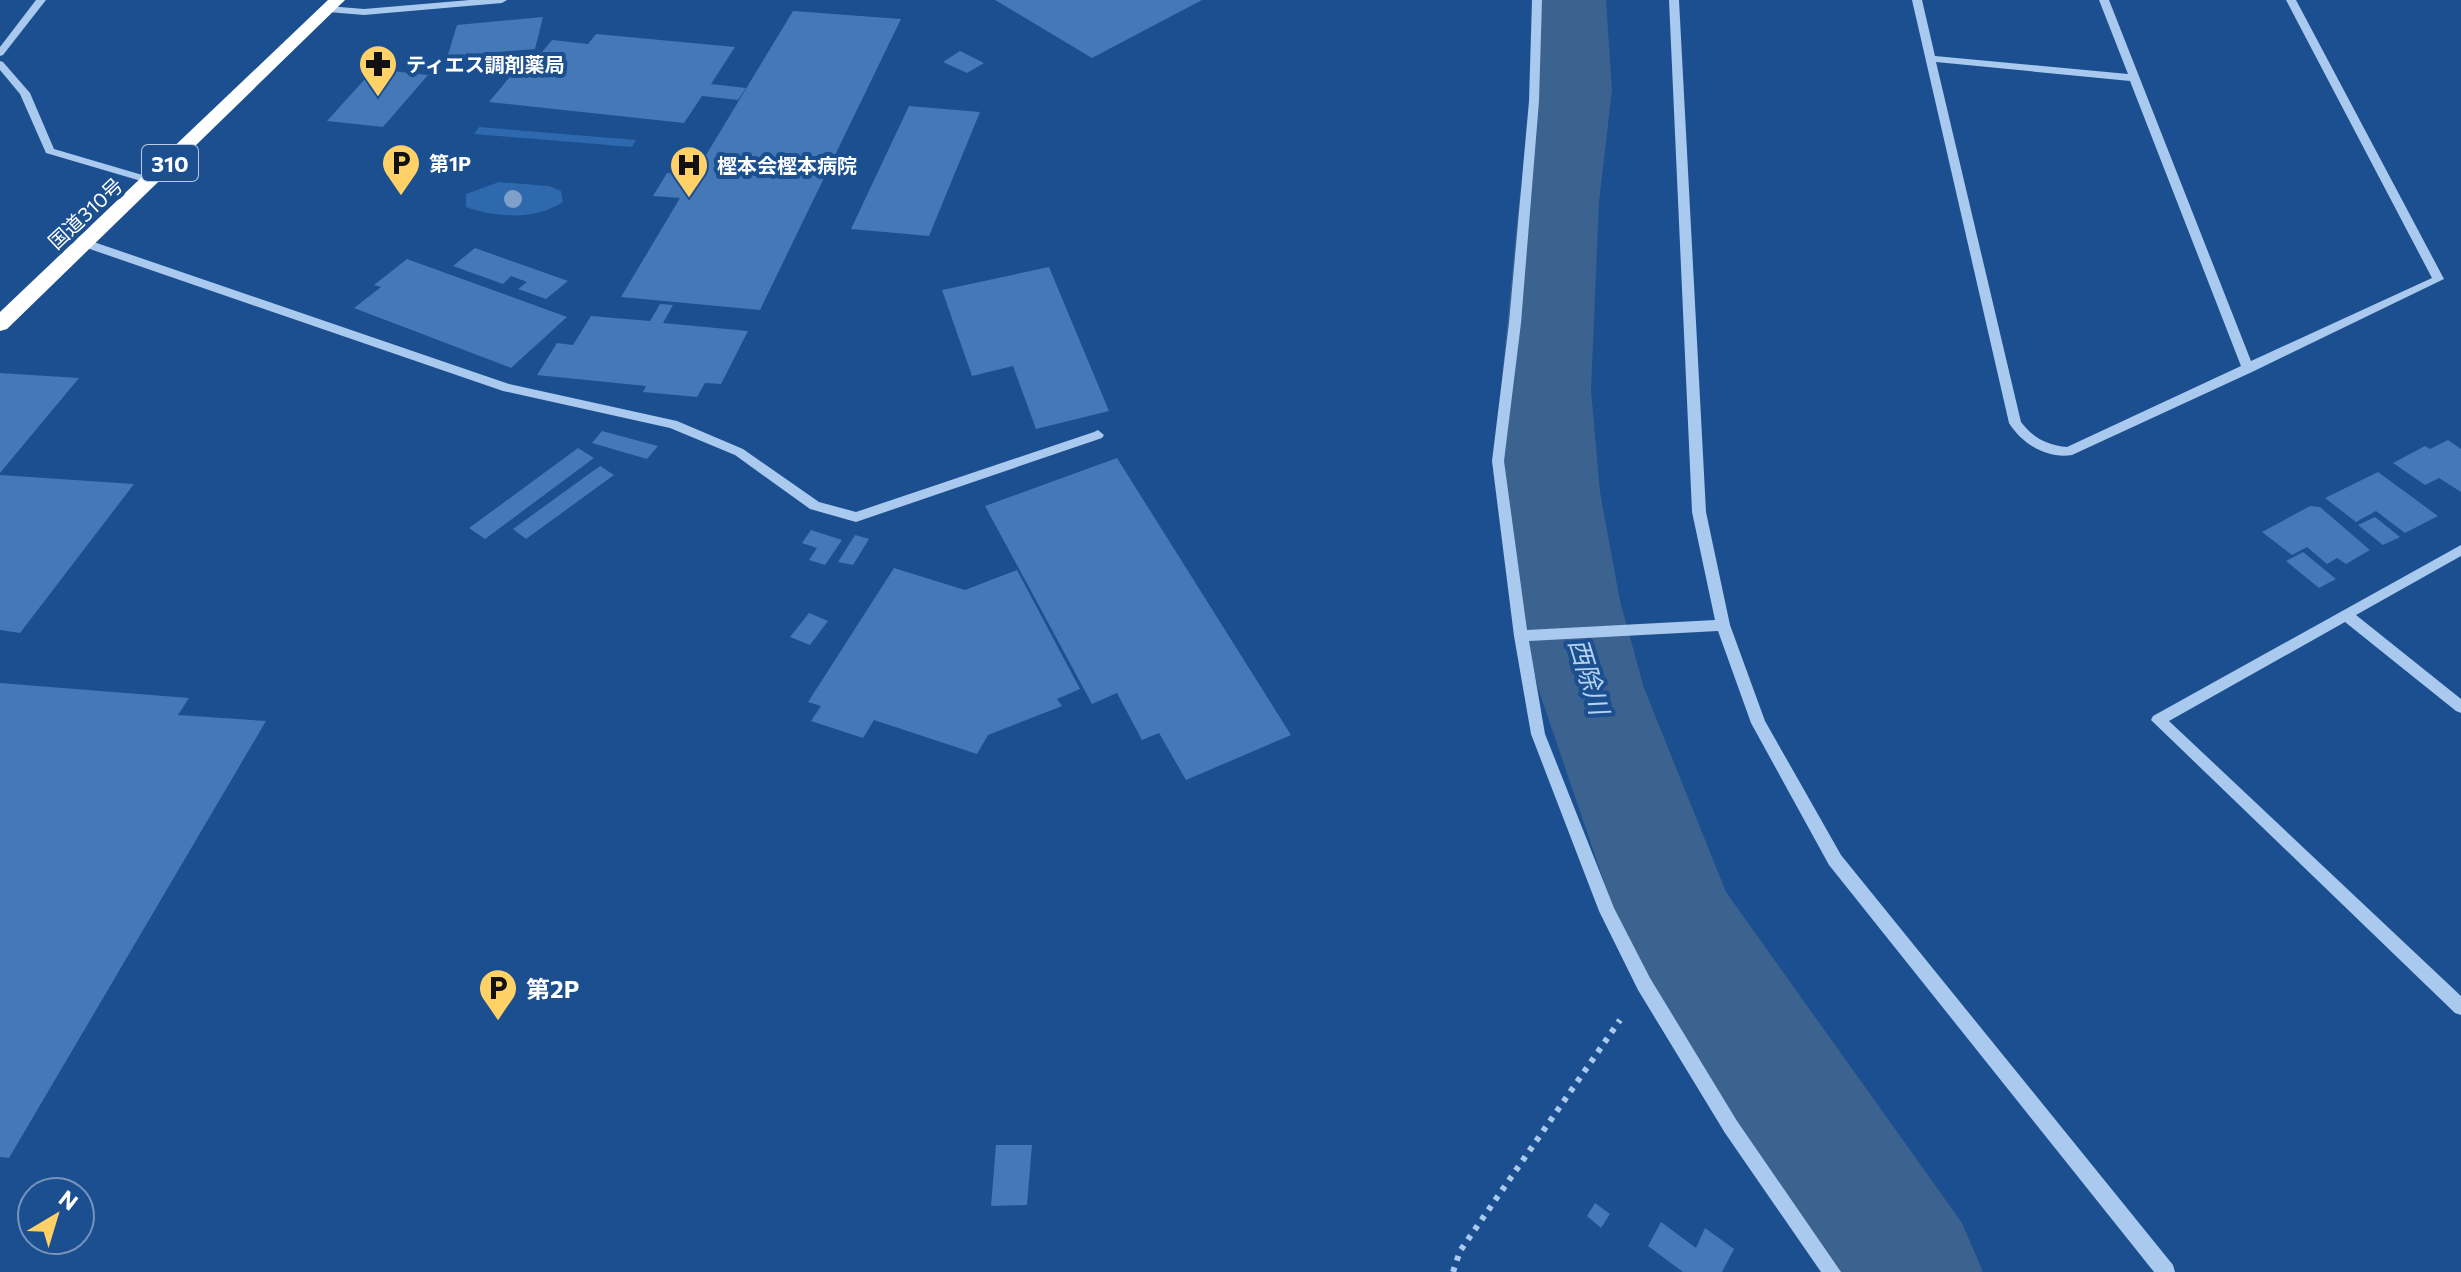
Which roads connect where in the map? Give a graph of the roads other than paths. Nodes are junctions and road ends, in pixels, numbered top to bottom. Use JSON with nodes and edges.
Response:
{"nodes":[{"id":1,"x":41,"y":0,"type":"edge"},
{"id":2,"x":502,"y":0,"type":"edge"},
{"id":3,"x":1537,"y":0,"type":"edge"},
{"id":4,"x":1674,"y":0,"type":"edge"},
{"id":5,"x":1917,"y":0,"type":"edge"},
{"id":6,"x":2104,"y":0,"type":"edge"},
{"id":7,"x":2291,"y":0,"type":"edge"},
{"id":8,"x":333,"y":4,"type":"edge"},
{"id":9,"x":0,"y":53,"type":"edge"},
{"id":10,"x":1931,"y":59,"type":"junction"},
{"id":11,"x":0,"y":64,"type":"edge"},
{"id":12,"x":2135,"y":78,"type":"junction"},
{"id":13,"x":152,"y":181,"type":"junction"},
{"id":14,"x":85,"y":243,"type":"junction"},
{"id":15,"x":0,"y":324,"type":"edge"},
{"id":16,"x":2248,"y":369,"type":"junction"},
{"id":17,"x":1098,"y":435,"type":"dead end"},
{"id":18,"x":2461,"y":550,"type":"edge"},
{"id":19,"x":2345,"y":614,"type":"junction"},
{"id":20,"x":1723,"y":625,"type":"junction"},
{"id":21,"x":1521,"y":636,"type":"junction"},
{"id":22,"x":2461,"y":707,"type":"edge"},
{"id":23,"x":2461,"y":1007,"type":"edge"},
{"id":24,"x":1832,"y":1272,"type":"edge"},
{"id":25,"x":2166,"y":1272,"type":"edge"}],
"edges":[{"from":1,"to":9,"type":"street"},
{"from":2,"to":8,"type":"street"},
{"from":3,"to":21,"type":"street"},
{"from":4,"to":20,"type":"street"},
{"from":5,"to":10,"type":"street"},
{"from":6,"to":12,"type":"street"},
{"from":7,"to":16,"type":"street"},
{"from":8,"to":13,"type":"highway","name":"国道310号","number":"310"},
{"from":10,"to":12,"type":"street"},
{"from":10,"to":16,"type":"street"},
{"from":11,"to":13,"type":"street"},
{"from":12,"to":16,"type":"street"},
{"from":13,"to":14,"type":"highway","name":"国道310号","number":"310"},
{"from":14,"to":15,"type":"highway","name":"国道310号","number":"310"},
{"from":14,"to":17,"type":"street"},
{"from":18,"to":19,"type":"street"},
{"from":19,"to":22,"type":"street"},
{"from":19,"to":23,"type":"street"},
{"from":20,"to":21,"type":"street"},
{"from":20,"to":25,"type":"street"},
{"from":21,"to":24,"type":"street"}]}
